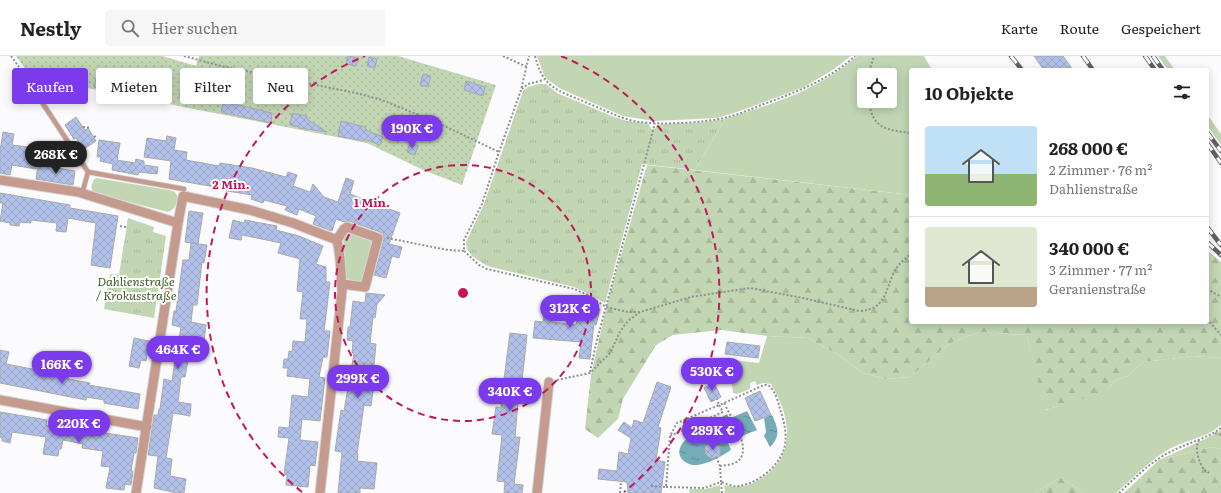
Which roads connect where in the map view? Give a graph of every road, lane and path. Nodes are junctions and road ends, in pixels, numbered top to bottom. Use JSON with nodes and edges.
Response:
{"nodes":[{"id":1,"x":11,"y":56,"type":"edge"},
{"id":2,"x":184,"y":56,"type":"edge"},
{"id":3,"x":503,"y":56,"type":"edge"},
{"id":4,"x":529,"y":56,"type":"edge"},
{"id":5,"x":535,"y":56,"type":"edge"},
{"id":6,"x":854,"y":56,"type":"edge"},
{"id":7,"x":874,"y":56,"type":"edge"},
{"id":8,"x":527,"y":67,"type":"junction"},
{"id":9,"x":19,"y":68,"type":"edge"},
{"id":10,"x":870,"y":68,"type":"edge"},
{"id":11,"x":544,"y":80,"type":"junction"},
{"id":12,"x":521,"y":90,"type":"junction"},
{"id":13,"x":43,"y":104,"type":"edge"},
{"id":14,"x":870,"y":108,"type":"edge"},
{"id":15,"x":655,"y":123,"type":"junction"},
{"id":16,"x":83,"y":127,"type":"dead end"},
{"id":17,"x":91,"y":128,"type":"dead end"},
{"id":18,"x":909,"y":133,"type":"edge"},
{"id":19,"x":499,"y":152,"type":"junction"},
{"id":20,"x":88,"y":172,"type":"junction"},
{"id":21,"x":0,"y":180,"type":"edge"},
{"id":22,"x":184,"y":192,"type":"junction"},
{"id":23,"x":82,"y":194,"type":"junction"},
{"id":24,"x":178,"y":222,"type":"junction"},
{"id":25,"x":120,"y":226,"type":"dead end"},
{"id":26,"x":126,"y":227,"type":"dead end"},
{"id":27,"x":378,"y":238,"type":"junction"},
{"id":28,"x":337,"y":240,"type":"junction"},
{"id":29,"x":464,"y":251,"type":"junction"},
{"id":30,"x":909,"y":256,"type":"edge"},
{"id":31,"x":342,"y":284,"type":"junction"},
{"id":32,"x":1209,"y":290,"type":"edge"},
{"id":33,"x":1221,"y":297,"type":"edge"},
{"id":34,"x":606,"y":307,"type":"junction"},
{"id":35,"x":640,"y":312,"type":"junction"},
{"id":36,"x":1209,"y":321,"type":"edge"},
{"id":37,"x":1221,"y":335,"type":"edge"},
{"id":38,"x":590,"y":373,"type":"junction"},
{"id":39,"x":549,"y":382,"type":"joint"},
{"id":40,"x":717,"y":399,"type":"dead end"},
{"id":41,"x":0,"y":400,"type":"edge"},
{"id":42,"x":724,"y":403,"type":"junction"},
{"id":43,"x":719,"y":405,"type":"junction"},
{"id":44,"x":147,"y":427,"type":"junction"},
{"id":45,"x":1221,"y":428,"type":"edge"},
{"id":46,"x":1214,"y":433,"type":"junction"},
{"id":47,"x":1221,"y":435,"type":"edge"},
{"id":48,"x":670,"y":436,"type":"junction"},
{"id":49,"x":1200,"y":439,"type":"junction"},
{"id":50,"x":716,"y":457,"type":"dead end"},
{"id":51,"x":720,"y":466,"type":"junction"},
{"id":52,"x":1209,"y":473,"type":"dead end"},
{"id":53,"x":621,"y":482,"type":"dead end"},
{"id":54,"x":721,"y":482,"type":"junction"},
{"id":55,"x":651,"y":486,"type":"dead end"},
{"id":56,"x":666,"y":487,"type":"junction"},
{"id":57,"x":136,"y":493,"type":"edge"},
{"id":58,"x":320,"y":493,"type":"edge"},
{"id":59,"x":537,"y":493,"type":"edge"},
{"id":60,"x":620,"y":493,"type":"edge"},
{"id":61,"x":722,"y":493,"type":"edge"},
{"id":62,"x":1119,"y":493,"type":"edge"}],
"edges":[{"from":1,"to":9,"type":"path"},
{"from":2,"to":19,"type":"path"},
{"from":3,"to":8,"type":"path"},
{"from":4,"to":8,"type":"path"},
{"from":5,"to":11,"type":"path"},
{"from":6,"to":15,"type":"path"},
{"from":7,"to":10,"type":"path"},
{"from":8,"to":12,"type":"path"},
{"from":11,"to":12,"type":"path"},
{"from":11,"to":15,"type":"path"},
{"from":12,"to":19,"type":"path"},
{"from":13,"to":20,"type":"lane"},
{"from":14,"to":18,"type":"path"},
{"from":15,"to":34,"type":"path"},
{"from":16,"to":17,"type":"path"},
{"from":19,"to":29,"type":"path"},
{"from":20,"to":22,"type":"lane"},
{"from":20,"to":23,"type":"lane"},
{"from":21,"to":23,"type":"street"},
{"from":22,"to":24,"type":"street"},
{"from":22,"to":28,"type":"street"},
{"from":23,"to":24,"type":"street"},
{"from":24,"to":44,"type":"street"},
{"from":25,"to":26,"type":"path"},
{"from":27,"to":28,"type":"street"},
{"from":27,"to":29,"type":"path"},
{"from":27,"to":31,"type":"street"},
{"from":28,"to":31,"type":"street"},
{"from":29,"to":34,"type":"path"},
{"from":30,"to":35,"type":"path"},
{"from":31,"to":58,"type":"street"},
{"from":32,"to":33,"type":"path"},
{"from":34,"to":35,"type":"path"},
{"from":34,"to":38,"type":"path"},
{"from":35,"to":38,"type":"path"},
{"from":36,"to":37,"type":"path"},
{"from":38,"to":39,"type":"path"},
{"from":39,"to":59,"type":"street"},
{"from":40,"to":43,"type":"path"},
{"from":41,"to":44,"type":"street"},
{"from":42,"to":43,"type":"path"},
{"from":42,"to":51,"type":"path"},
{"from":42,"to":54,"type":"path"},
{"from":43,"to":48,"type":"path"},
{"from":43,"to":48,"type":"path"},
{"from":44,"to":57,"type":"street"},
{"from":45,"to":46,"type":"path"},
{"from":46,"to":47,"type":"path"},
{"from":46,"to":49,"type":"path"},
{"from":48,"to":56,"type":"path"},
{"from":49,"to":52,"type":"path"},
{"from":49,"to":62,"type":"path"},
{"from":50,"to":51,"type":"path"},
{"from":51,"to":54,"type":"path"},
{"from":53,"to":60,"type":"path"},
{"from":54,"to":56,"type":"path"},
{"from":54,"to":61,"type":"path"},
{"from":55,"to":56,"type":"path"}]}
